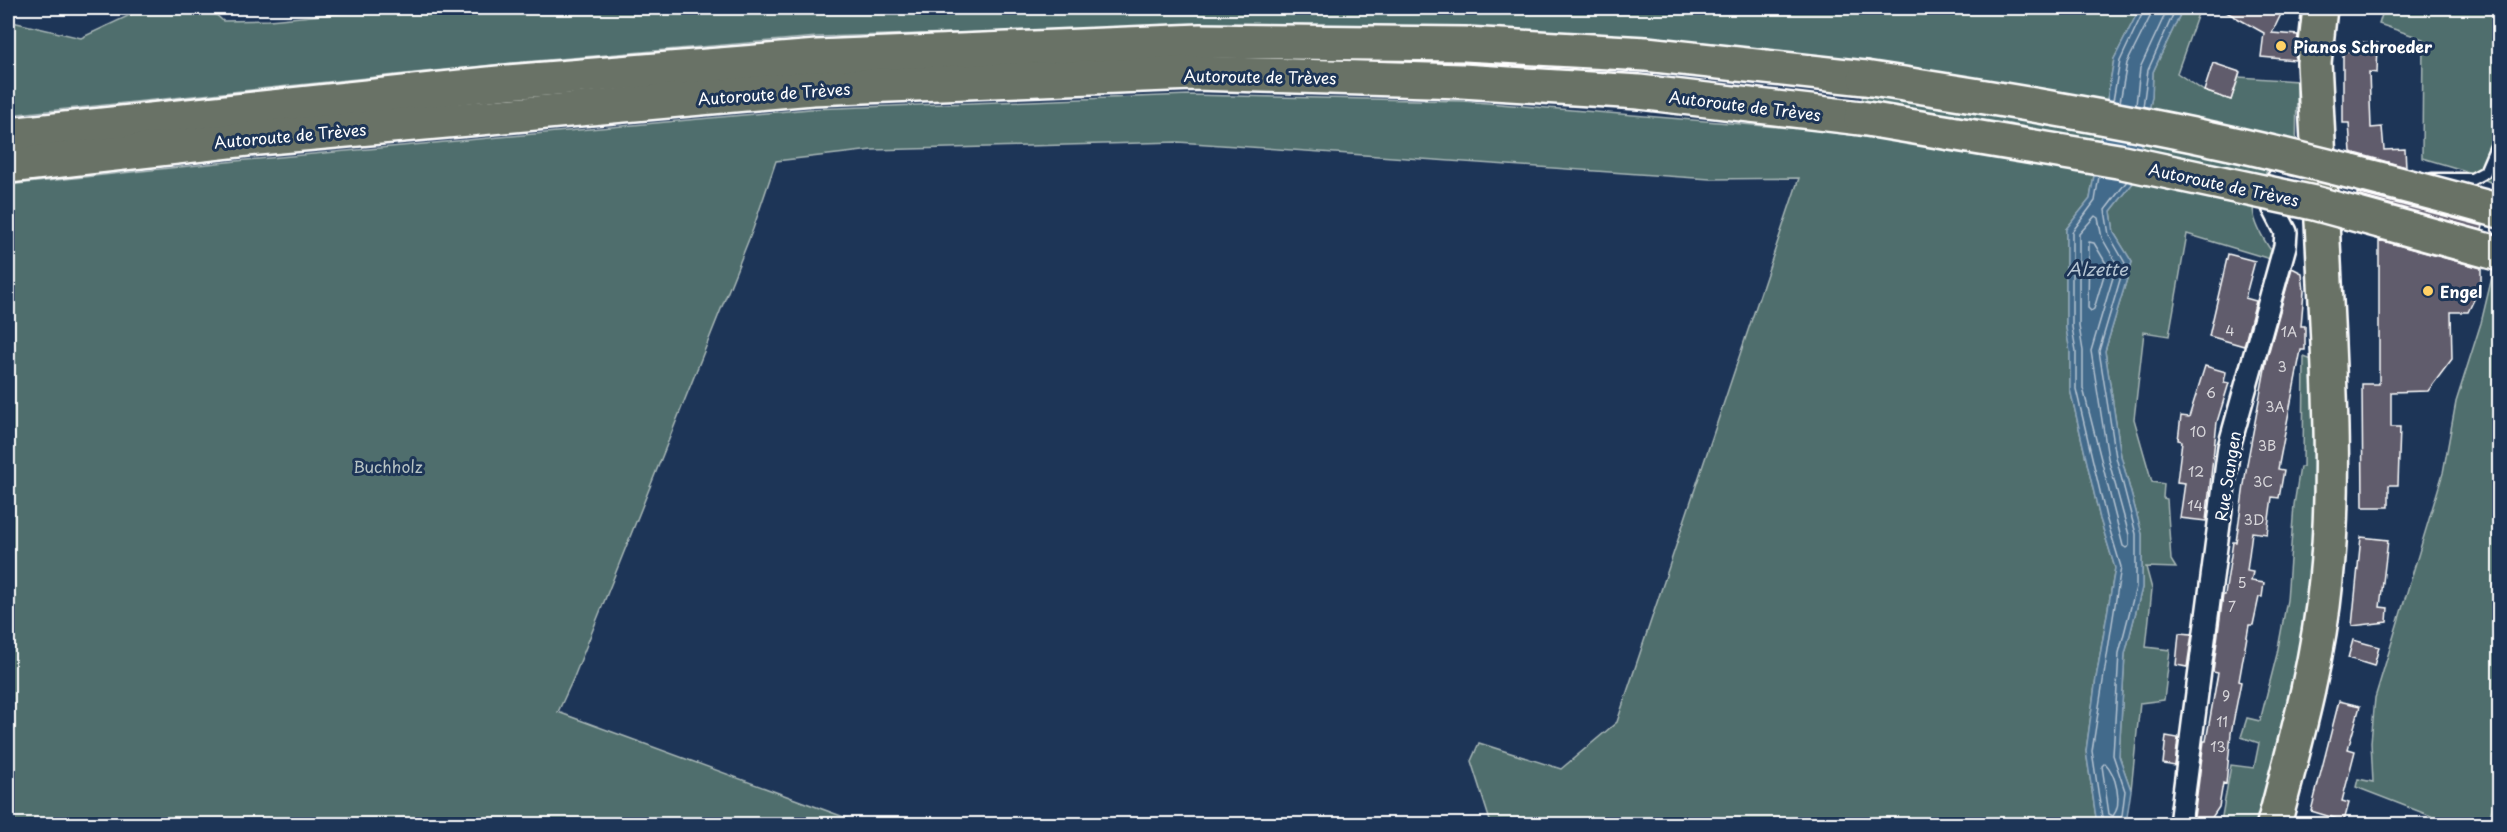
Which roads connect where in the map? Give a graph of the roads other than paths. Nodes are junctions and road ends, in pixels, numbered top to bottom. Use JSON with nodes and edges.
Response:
{"nodes":[{"id":1,"x":2320,"y":8,"type":"edge"},
{"id":2,"x":8,"y":135,"type":"edge"},
{"id":3,"x":2497,"y":144,"type":"dead end"},
{"id":4,"x":8,"y":166,"type":"edge"},
{"id":5,"x":2320,"y":180,"type":"junction"},
{"id":6,"x":2499,"y":211,"type":"edge"},
{"id":7,"x":2499,"y":254,"type":"edge"},
{"id":8,"x":2181,"y":825,"type":"edge"},
{"id":9,"x":2274,"y":825,"type":"edge"}],
"edges":[{"from":1,"to":5,"type":"main road"},
{"from":2,"to":6,"type":"main road","name":"Autoroute de Trèves","bridge":true},
{"from":3,"to":5,"type":"lane"},
{"from":4,"to":7,"type":"main road","name":"Autoroute de Trèves","bridge":true},
{"from":5,"to":8,"type":"street","name":"Rue Sangen"},
{"from":5,"to":9,"type":"main road"}]}
